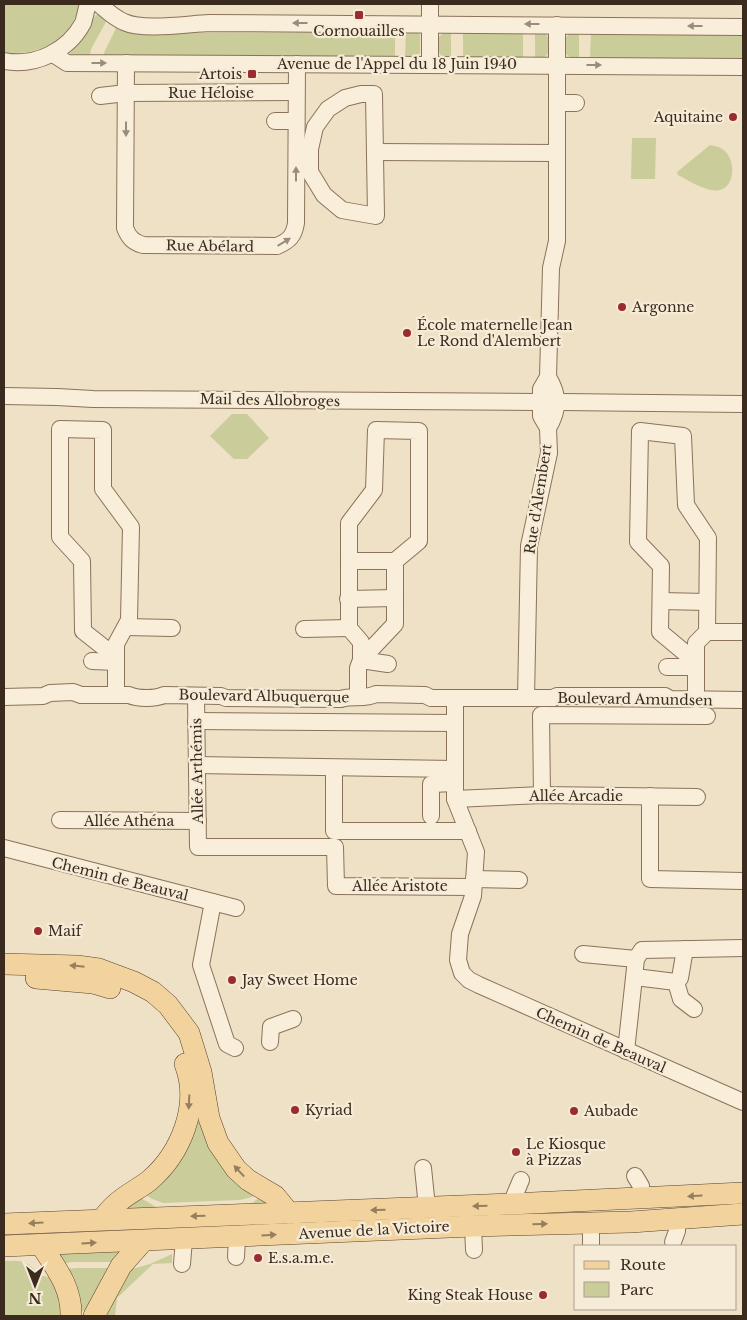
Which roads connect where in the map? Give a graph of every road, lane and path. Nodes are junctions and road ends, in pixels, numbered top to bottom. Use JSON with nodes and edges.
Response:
{"nodes":[{"id":1,"x":88,"y":4,"type":"edge"},
{"id":2,"x":99,"y":4,"type":"edge"},
{"id":3,"x":430,"y":4,"type":"edge"},
{"id":4,"x":431,"y":24,"type":"junction"},
{"id":5,"x":557,"y":25,"type":"junction"},
{"id":6,"x":743,"y":26,"type":"edge"},
{"id":7,"x":54,"y":54,"type":"junction"},
{"id":8,"x":4,"y":61,"type":"edge"},
{"id":9,"x":126,"y":63,"type":"junction"},
{"id":10,"x":297,"y":64,"type":"junction"},
{"id":11,"x":430,"y":64,"type":"junction"},
{"id":12,"x":557,"y":65,"type":"junction"},
{"id":13,"x":743,"y":66,"type":"edge"},
{"id":14,"x":296,"y":92,"type":"junction"},
{"id":15,"x":126,"y":93,"type":"junction"},
{"id":16,"x":100,"y":96,"type":"dead end"},
{"id":17,"x":557,"y":103,"type":"junction"},
{"id":18,"x":576,"y":103,"type":"dead end"},
{"id":19,"x":275,"y":121,"type":"dead end"},
{"id":20,"x":296,"y":121,"type":"junction"},
{"id":21,"x":375,"y":152,"type":"junction"},
{"id":22,"x":557,"y":154,"type":"junction"},
{"id":23,"x":4,"y":396,"type":"edge"},
{"id":24,"x":536,"y":402,"type":"dead end"},
{"id":25,"x":561,"y":402,"type":"dead end"},
{"id":26,"x":743,"y":404,"type":"edge"},
{"id":27,"x":349,"y":561,"type":"junction"},
{"id":28,"x":395,"y":562,"type":"junction"},
{"id":29,"x":395,"y":598,"type":"junction"},
{"id":30,"x":348,"y":599,"type":"junction"},
{"id":31,"x":661,"y":601,"type":"junction"},
{"id":32,"x":707,"y":602,"type":"junction"},
{"id":33,"x":126,"y":627,"type":"junction"},
{"id":34,"x":172,"y":628,"type":"dead end"},
{"id":35,"x":348,"y":628,"type":"junction"},
{"id":36,"x":304,"y":629,"type":"dead end"},
{"id":37,"x":707,"y":632,"type":"junction"},
{"id":38,"x":743,"y":632,"type":"edge"},
{"id":39,"x":116,"y":659,"type":"junction"},
{"id":40,"x":361,"y":660,"type":"junction"},
{"id":41,"x":92,"y":661,"type":"dead end"},
{"id":42,"x":388,"y":664,"type":"dead end"},
{"id":43,"x":696,"y":665,"type":"junction"},
{"id":44,"x":666,"y":667,"type":"dead end"},
{"id":45,"x":116,"y":695,"type":"junction"},
{"id":46,"x":196,"y":696,"type":"junction"},
{"id":47,"x":4,"y":697,"type":"edge"},
{"id":48,"x":358,"y":697,"type":"junction"},
{"id":49,"x":455,"y":698,"type":"junction"},
{"id":50,"x":526,"y":698,"type":"junction"},
{"id":51,"x":696,"y":700,"type":"junction"},
{"id":52,"x":743,"y":700,"type":"edge"},
{"id":53,"x":707,"y":716,"type":"dead end"},
{"id":54,"x":196,"y":721,"type":"junction"},
{"id":55,"x":454,"y":722,"type":"junction"},
{"id":56,"x":197,"y":765,"type":"junction"},
{"id":57,"x":334,"y":768,"type":"junction"},
{"id":58,"x":455,"y":784,"type":"junction"},
{"id":59,"x":542,"y":795,"type":"junction"},
{"id":60,"x":650,"y":796,"type":"junction"},
{"id":61,"x":697,"y":797,"type":"dead end"},
{"id":62,"x":431,"y":816,"type":"dead end"},
{"id":63,"x":60,"y":820,"type":"dead end"},
{"id":64,"x":198,"y":821,"type":"junction"},
{"id":65,"x":468,"y":831,"type":"junction"},
{"id":66,"x":335,"y":847,"type":"joint"},
{"id":67,"x":4,"y":848,"type":"edge"},
{"id":68,"x":518,"y":880,"type":"dead end"},
{"id":69,"x":743,"y":880,"type":"edge"},
{"id":70,"x":474,"y":883,"type":"junction"},
{"id":71,"x":213,"y":902,"type":"junction"},
{"id":72,"x":236,"y":908,"type":"dead end"},
{"id":73,"x":743,"y":948,"type":"edge"},
{"id":74,"x":685,"y":949,"type":"junction"},
{"id":75,"x":583,"y":954,"type":"dead end"},
{"id":76,"x":636,"y":959,"type":"junction"},
{"id":77,"x":4,"y":964,"type":"edge"},
{"id":78,"x":635,"y":977,"type":"junction"},
{"id":79,"x":4,"y":978,"type":"edge"},
{"id":80,"x":676,"y":982,"type":"junction"},
{"id":81,"x":694,"y":1009,"type":"dead end"},
{"id":82,"x":293,"y":1019,"type":"dead end"},
{"id":83,"x":270,"y":1042,"type":"dead end"},
{"id":84,"x":235,"y":1048,"type":"dead end"},
{"id":85,"x":633,"y":1060,"type":"junction"},
{"id":86,"x":743,"y":1102,"type":"edge"},
{"id":87,"x":423,"y":1168,"type":"dead end"},
{"id":88,"x":635,"y":1176,"type":"dead end"},
{"id":89,"x":521,"y":1180,"type":"dead end"},
{"id":90,"x":743,"y":1194,"type":"edge"},
{"id":91,"x":642,"y":1198,"type":"junction"},
{"id":92,"x":511,"y":1204,"type":"junction"},
{"id":93,"x":427,"y":1208,"type":"junction"},
{"id":94,"x":289,"y":1213,"type":"junction"},
{"id":95,"x":743,"y":1214,"type":"edge"},
{"id":96,"x":102,"y":1219,"type":"junction"},
{"id":97,"x":676,"y":1219,"type":"junction"},
{"id":98,"x":591,"y":1223,"type":"junction"},
{"id":99,"x":4,"y":1224,"type":"edge"},
{"id":100,"x":474,"y":1226,"type":"junction"},
{"id":101,"x":184,"y":1239,"type":"junction"},
{"id":102,"x":143,"y":1241,"type":"junction"},
{"id":103,"x":673,"y":1242,"type":"dead end"},
{"id":104,"x":41,"y":1245,"type":"junction"},
{"id":105,"x":591,"y":1245,"type":"dead end"},
{"id":106,"x":4,"y":1246,"type":"edge"},
{"id":107,"x":474,"y":1250,"type":"dead end"},
{"id":108,"x":182,"y":1264,"type":"dead end"},
{"id":109,"x":71,"y":1316,"type":"edge"},
{"id":110,"x":94,"y":1316,"type":"edge"}],
"edges":[{"from":1,"to":7,"type":"street"},
{"from":4,"to":2,"type":"street","one_way":true},
{"from":3,"to":4,"type":"street"},
{"from":5,"to":4,"type":"street","one_way":true},
{"from":4,"to":11,"type":"street"},
{"from":6,"to":5,"type":"street","one_way":true},
{"from":5,"to":12,"type":"street","name":"Rue d'Alembert"},
{"from":7,"to":8,"type":"street"},
{"from":7,"to":9,"type":"street","name":"Avenue de l'Appel du 18 Juin 1940","one_way":true},
{"from":9,"to":10,"type":"street","name":"Avenue de l'Appel du 18 Juin 1940"},
{"from":9,"to":15,"type":"street","name":"Rue Abélard"},
{"from":10,"to":11,"type":"street","name":"Avenue de l'Appel du 18 Juin 1940"},
{"from":10,"to":14,"type":"street","name":"Rue Abélard"},
{"from":11,"to":12,"type":"street","name":"Avenue de l'Appel du 18 Juin 1940"},
{"from":12,"to":13,"type":"street","name":"Avenue de l'Appel du 18 Juin 1940","one_way":true},
{"from":12,"to":17,"type":"street","name":"Rue d'Alembert"},
{"from":14,"to":15,"type":"street","name":"Rue Héloise"},
{"from":14,"to":20,"type":"street","name":"Rue Abélard"},
{"from":15,"to":16,"type":"street","name":"Rue Héloise"},
{"from":15,"to":20,"type":"street","name":"Rue Abélard","one_way":true},
{"from":17,"to":18,"type":"street"},
{"from":17,"to":22,"type":"street","name":"Rue d'Alembert"},
{"from":19,"to":20,"type":"street"},
{"from":21,"to":21,"type":"street"},
{"from":21,"to":22,"type":"street"},
{"from":22,"to":50,"type":"street","name":"Rue d'Alembert"},
{"from":23,"to":24,"type":"street","name":"Mail des Allobroges"},
{"from":25,"to":26,"type":"street"},
{"from":27,"to":28,"type":"street"},
{"from":27,"to":28,"type":"street"},
{"from":27,"to":30,"type":"street"},
{"from":28,"to":29,"type":"street"},
{"from":29,"to":30,"type":"street"},
{"from":29,"to":40,"type":"street"},
{"from":30,"to":35,"type":"street"},
{"from":31,"to":32,"type":"street"},
{"from":31,"to":32,"type":"street"},
{"from":31,"to":43,"type":"street"},
{"from":32,"to":37,"type":"street"},
{"from":33,"to":34,"type":"street"},
{"from":33,"to":39,"type":"street"},
{"from":33,"to":39,"type":"street"},
{"from":35,"to":36,"type":"street"},
{"from":35,"to":40,"type":"street"},
{"from":37,"to":38,"type":"street"},
{"from":37,"to":43,"type":"street"},
{"from":39,"to":41,"type":"street"},
{"from":39,"to":45,"type":"street"},
{"from":40,"to":42,"type":"street"},
{"from":40,"to":48,"type":"street"},
{"from":43,"to":44,"type":"street"},
{"from":43,"to":51,"type":"street"},
{"from":45,"to":46,"type":"street","name":"Boulevard Albuquerque"},
{"from":45,"to":47,"type":"street","name":"Boulevard Albuquerque"},
{"from":46,"to":48,"type":"street","name":"Boulevard Albuquerque"},
{"from":46,"to":54,"type":"street","name":"Allée Arthémis"},
{"from":48,"to":49,"type":"street","name":"Boulevard Albuquerque"},
{"from":49,"to":50,"type":"street","name":"Boulevard Albuquerque"},
{"from":49,"to":55,"type":"street"},
{"from":50,"to":51,"type":"street","name":"Boulevard Amundsen"},
{"from":51,"to":52,"type":"street","name":"Boulevard Amundsen"},
{"from":53,"to":59,"type":"street"},
{"from":54,"to":55,"type":"street"},
{"from":54,"to":56,"type":"street","name":"Allée Arthémis"},
{"from":55,"to":58,"type":"street"},
{"from":56,"to":57,"type":"street"},
{"from":56,"to":64,"type":"street","name":"Allée Arthémis"},
{"from":57,"to":58,"type":"street"},
{"from":57,"to":65,"type":"street"},
{"from":58,"to":59,"type":"street","name":"Allée Arcadie"},
{"from":58,"to":62,"type":"street"},
{"from":58,"to":65,"type":"street"},
{"from":59,"to":60,"type":"street","name":"Allée Arcadie"},
{"from":60,"to":61,"type":"street","name":"Allée Arcadie"},
{"from":60,"to":69,"type":"street"},
{"from":63,"to":64,"type":"street","name":"Allée Athéna"},
{"from":64,"to":66,"type":"street","name":"Allée Arthémis"},
{"from":65,"to":70,"type":"street"},
{"from":66,"to":70,"type":"street","name":"Allée Aristote"},
{"from":67,"to":71,"type":"street","name":"Chemin de Beauval"},
{"from":68,"to":70,"type":"street"},
{"from":70,"to":85,"type":"street","name":"Chemin de Beauval"},
{"from":71,"to":72,"type":"street","name":"Chemin de Beauval"},
{"from":71,"to":84,"type":"street"},
{"from":73,"to":74,"type":"street"},
{"from":74,"to":76,"type":"street"},
{"from":74,"to":80,"type":"street"},
{"from":75,"to":76,"type":"street"},
{"from":76,"to":78,"type":"street"},
{"from":94,"to":77,"type":"main road","one_way":true},
{"from":78,"to":80,"type":"street"},
{"from":78,"to":85,"type":"street"},
{"from":79,"to":96,"type":"main road","one_way":true},
{"from":80,"to":81,"type":"street"},
{"from":82,"to":83,"type":"street"},
{"from":85,"to":86,"type":"street","name":"Chemin de Beauval"},
{"from":87,"to":93,"type":"street"},
{"from":88,"to":91,"type":"street"},
{"from":89,"to":92,"type":"street"},
{"from":90,"to":91,"type":"main road","name":"Avenue de la Victoire","one_way":true},
{"from":91,"to":92,"type":"main road","name":"Avenue de la Victoire"},
{"from":92,"to":93,"type":"main road","name":"Avenue de la Victoire","one_way":true},
{"from":93,"to":94,"type":"main road","name":"Avenue de la Victoire","one_way":true},
{"from":94,"to":96,"type":"main road","name":"Avenue de la Victoire","one_way":true},
{"from":95,"to":97,"type":"main road","name":"Avenue de la Victoire"},
{"from":96,"to":99,"type":"main road","name":"Avenue de la Victoire","one_way":true},
{"from":97,"to":98,"type":"main road","name":"Avenue de la Victoire"},
{"from":97,"to":103,"type":"street"},
{"from":100,"to":98,"type":"main road","name":"Avenue de la Victoire","one_way":true},
{"from":98,"to":105,"type":"street"},
{"from":101,"to":100,"type":"main road","name":"Avenue de la Victoire","one_way":true},
{"from":100,"to":107,"type":"street"},
{"from":101,"to":102,"type":"main road","name":"Avenue de la Victoire"},
{"from":101,"to":108,"type":"street"},
{"from":104,"to":102,"type":"main road","name":"Avenue de la Victoire","one_way":true},
{"from":102,"to":110,"type":"main road"},
{"from":104,"to":106,"type":"main road","name":"Avenue de la Victoire"},
{"from":104,"to":109,"type":"main road"}]}
